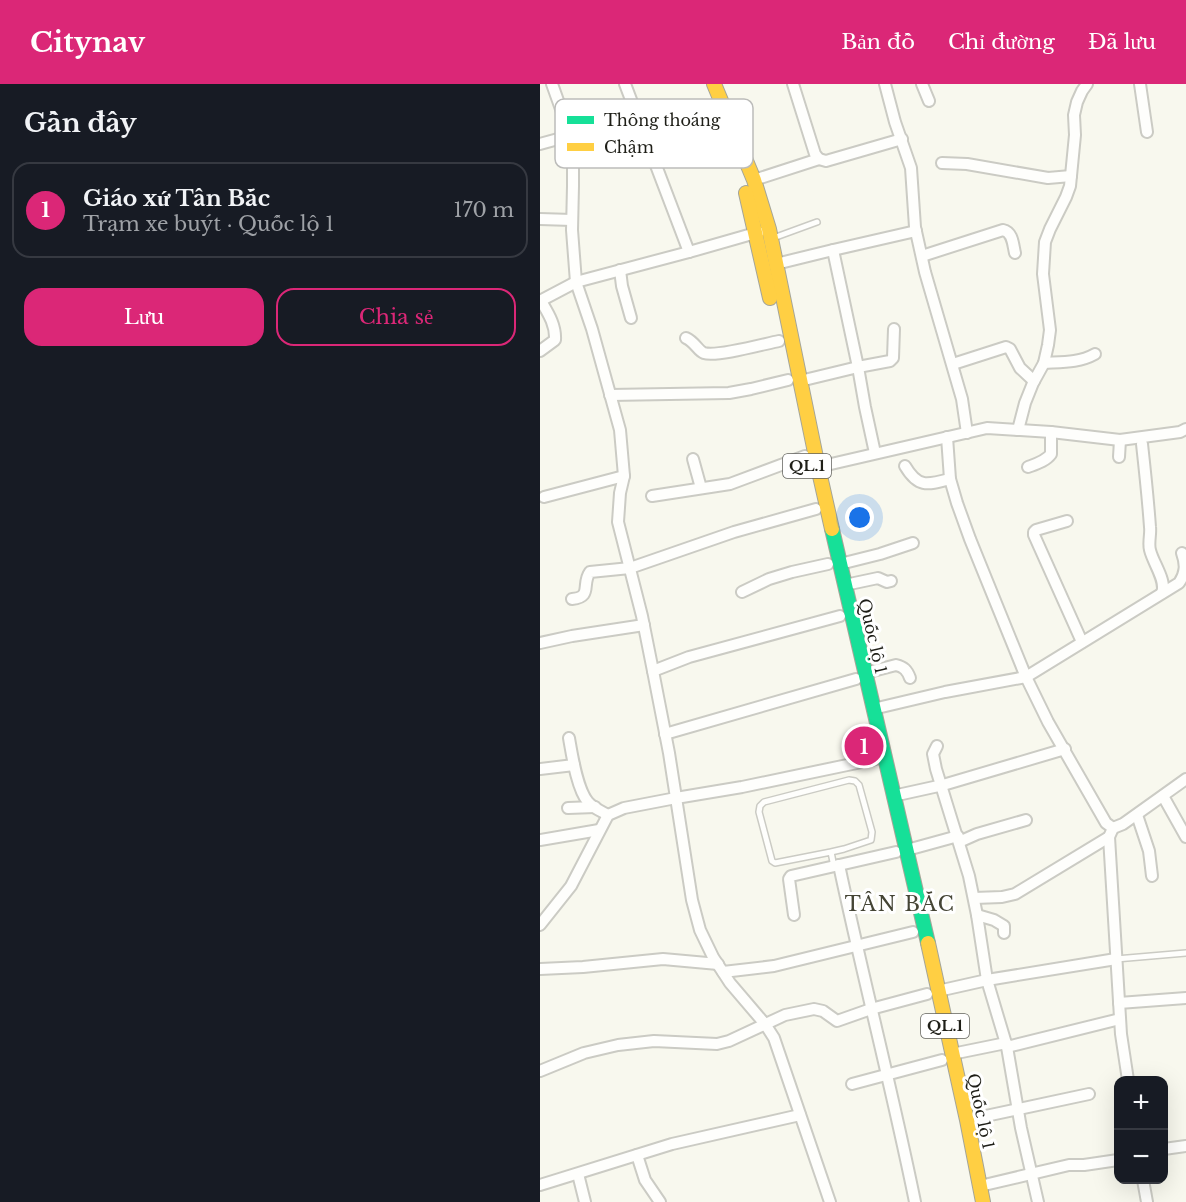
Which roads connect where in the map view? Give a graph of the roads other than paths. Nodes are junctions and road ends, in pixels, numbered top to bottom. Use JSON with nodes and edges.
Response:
{"nodes":[{"id":1,"x":552,"y":84,"type":"edge"},
{"id":2,"x":625,"y":84,"type":"edge"},
{"id":3,"x":703,"y":84,"type":"edge"},
{"id":4,"x":714,"y":84,"type":"edge"},
{"id":5,"x":793,"y":84,"type":"edge"},
{"id":6,"x":885,"y":84,"type":"edge"},
{"id":7,"x":922,"y":84,"type":"edge"},
{"id":8,"x":1087,"y":84,"type":"edge"},
{"id":9,"x":1140,"y":84,"type":"edge"},
{"id":10,"x":557,"y":99,"type":"edge"},
{"id":11,"x":631,"y":99,"type":"edge"},
{"id":12,"x":710,"y":99,"type":"edge"},
{"id":13,"x":720,"y":99,"type":"edge"},
{"id":14,"x":929,"y":101,"type":"dead end"},
{"id":15,"x":1147,"y":132,"type":"dead end"},
{"id":16,"x":902,"y":139,"type":"junction"},
{"id":17,"x":555,"y":140,"type":"edge"},
{"id":18,"x":540,"y":144,"type":"edge"},
{"id":19,"x":819,"y":159,"type":"junction"},
{"id":20,"x":942,"y":163,"type":"dead end"},
{"id":21,"x":573,"y":168,"type":"edge"},
{"id":22,"x":657,"y":168,"type":"edge"},
{"id":23,"x":736,"y":168,"type":"edge"},
{"id":24,"x":749,"y":168,"type":"edge"},
{"id":25,"x":1071,"y":176,"type":"junction"},
{"id":26,"x":754,"y":180,"type":"junction"},
{"id":27,"x":540,"y":219,"type":"edge"},
{"id":28,"x":572,"y":220,"type":"junction"},
{"id":29,"x":817,"y":222,"type":"dead end"},
{"id":30,"x":916,"y":231,"type":"junction"},
{"id":31,"x":770,"y":234,"type":"junction"},
{"id":32,"x":756,"y":238,"type":"junction"},
{"id":33,"x":833,"y":250,"type":"junction"},
{"id":34,"x":689,"y":252,"type":"junction"},
{"id":35,"x":1015,"y":253,"type":"dead end"},
{"id":36,"x":921,"y":256,"type":"junction"},
{"id":37,"x":776,"y":264,"type":"junction"},
{"id":38,"x":620,"y":270,"type":"junction"},
{"id":39,"x":576,"y":282,"type":"junction"},
{"id":40,"x":541,"y":301,"type":"edge"},
{"id":41,"x":631,"y":318,"type":"dead end"},
{"id":42,"x":894,"y":329,"type":"dead end"},
{"id":43,"x":686,"y":338,"type":"dead end"},
{"id":44,"x":779,"y":341,"type":"junction"},
{"id":45,"x":540,"y":351,"type":"edge"},
{"id":46,"x":1095,"y":354,"type":"dead end"},
{"id":47,"x":1044,"y":363,"type":"junction"},
{"id":48,"x":953,"y":364,"type":"junction"},
{"id":49,"x":858,"y":367,"type":"junction"},
{"id":50,"x":794,"y":380,"type":"junction"},
{"id":51,"x":1034,"y":381,"type":"junction"},
{"id":52,"x":610,"y":395,"type":"junction"},
{"id":53,"x":1186,"y":420,"type":"edge"},
{"id":54,"x":1018,"y":430,"type":"junction"},
{"id":55,"x":1183,"y":430,"type":"edge"},
{"id":56,"x":1051,"y":432,"type":"junction"},
{"id":57,"x":967,"y":433,"type":"junction"},
{"id":58,"x":947,"y":437,"type":"junction"},
{"id":59,"x":1120,"y":440,"type":"junction"},
{"id":60,"x":1142,"y":444,"type":"dead end"},
{"id":61,"x":875,"y":453,"type":"junction"},
{"id":62,"x":804,"y":456,"type":"junction"},
{"id":63,"x":1119,"y":457,"type":"dead end"},
{"id":64,"x":693,"y":459,"type":"dead end"},
{"id":65,"x":818,"y":466,"type":"junction"},
{"id":66,"x":905,"y":466,"type":"dead end"},
{"id":67,"x":1028,"y":467,"type":"dead end"},
{"id":68,"x":624,"y":477,"type":"junction"},
{"id":69,"x":950,"y":479,"type":"junction"},
{"id":70,"x":701,"y":488,"type":"junction"},
{"id":71,"x":652,"y":496,"type":"dead end"},
{"id":72,"x":544,"y":497,"type":"dead end"},
{"id":73,"x":816,"y":508,"type":"junction"},
{"id":74,"x":1067,"y":521,"type":"dead end"},
{"id":75,"x":913,"y":543,"type":"dead end"},
{"id":76,"x":1182,"y":553,"type":"dead end"},
{"id":77,"x":834,"y":564,"type":"junction"},
{"id":78,"x":630,"y":568,"type":"junction"},
{"id":79,"x":891,"y":581,"type":"dead end"},
{"id":80,"x":845,"y":585,"type":"junction"},
{"id":81,"x":742,"y":592,"type":"dead end"},
{"id":82,"x":1162,"y":593,"type":"junction"},
{"id":83,"x":572,"y":599,"type":"dead end"},
{"id":84,"x":840,"y":616,"type":"junction"},
{"id":85,"x":644,"y":625,"type":"junction"},
{"id":86,"x":1082,"y":642,"type":"junction"},
{"id":87,"x":540,"y":643,"type":"edge"},
{"id":88,"x":653,"y":671,"type":"junction"},
{"id":89,"x":860,"y":676,"type":"junction"},
{"id":90,"x":1026,"y":677,"type":"junction"},
{"id":91,"x":910,"y":678,"type":"dead end"},
{"id":92,"x":873,"y":709,"type":"junction"},
{"id":93,"x":665,"y":734,"type":"junction"},
{"id":94,"x":569,"y":738,"type":"dead end"},
{"id":95,"x":937,"y":746,"type":"dead end"},
{"id":96,"x":1065,"y":749,"type":"junction"},
{"id":97,"x":876,"y":759,"type":"junction"},
{"id":98,"x":574,"y":765,"type":"junction"},
{"id":99,"x":540,"y":769,"type":"edge"},
{"id":100,"x":1186,"y":779,"type":"edge"},
{"id":101,"x":941,"y":785,"type":"junction"},
{"id":102,"x":893,"y":796,"type":"junction"},
{"id":103,"x":1163,"y":796,"type":"junction"},
{"id":104,"x":676,"y":798,"type":"junction"},
{"id":105,"x":596,"y":807,"type":"junction"},
{"id":106,"x":568,"y":808,"type":"dead end"},
{"id":107,"x":608,"y":815,"type":"junction"},
{"id":108,"x":1137,"y":815,"type":"junction"},
{"id":109,"x":1026,"y":820,"type":"dead end"},
{"id":110,"x":599,"y":830,"type":"junction"},
{"id":111,"x":1111,"y":833,"type":"junction"},
{"id":112,"x":1186,"y":837,"type":"edge"},
{"id":113,"x":958,"y":839,"type":"junction"},
{"id":114,"x":540,"y":840,"type":"edge"},
{"id":115,"x":901,"y":851,"type":"junction"},
{"id":116,"x":831,"y":852,"type":"junction"},
{"id":117,"x":836,"y":866,"type":"junction"},
{"id":118,"x":1152,"y":876,"type":"dead end"},
{"id":119,"x":974,"y":898,"type":"junction"},
{"id":120,"x":794,"y":915,"type":"dead end"},
{"id":121,"x":977,"y":915,"type":"junction"},
{"id":122,"x":540,"y":926,"type":"edge"},
{"id":123,"x":913,"y":932,"type":"junction"},
{"id":124,"x":1004,"y":933,"type":"dead end"},
{"id":125,"x":856,"y":946,"type":"junction"},
{"id":126,"x":1186,"y":953,"type":"edge"},
{"id":127,"x":1116,"y":958,"type":"junction"},
{"id":128,"x":720,"y":968,"type":"junction"},
{"id":129,"x":540,"y":969,"type":"edge"},
{"id":130,"x":987,"y":980,"type":"junction"},
{"id":131,"x":932,"y":993,"type":"junction"},
{"id":132,"x":1186,"y":998,"type":"edge"},
{"id":133,"x":1119,"y":1003,"type":"junction"},
{"id":134,"x":871,"y":1009,"type":"junction"},
{"id":135,"x":1120,"y":1019,"type":"junction"},
{"id":136,"x":765,"y":1024,"type":"junction"},
{"id":137,"x":1007,"y":1045,"type":"junction"},
{"id":138,"x":947,"y":1057,"type":"junction"},
{"id":139,"x":540,"y":1071,"type":"edge"},
{"id":140,"x":887,"y":1074,"type":"junction"},
{"id":141,"x":1127,"y":1076,"type":"edge"},
{"id":142,"x":852,"y":1084,"type":"dead end"},
{"id":143,"x":1089,"y":1094,"type":"dead end"},
{"id":144,"x":1018,"y":1109,"type":"junction"},
{"id":145,"x":800,"y":1115,"type":"junction"},
{"id":146,"x":967,"y":1120,"type":"junction"},
{"id":147,"x":1186,"y":1146,"type":"edge"},
{"id":148,"x":1168,"y":1148,"type":"edge"},
{"id":149,"x":637,"y":1155,"type":"junction"},
{"id":150,"x":1114,"y":1161,"type":"edge"},
{"id":151,"x":578,"y":1173,"type":"junction"},
{"id":152,"x":1033,"y":1174,"type":"junction"},
{"id":153,"x":1144,"y":1184,"type":"edge"},
{"id":154,"x":540,"y":1185,"type":"edge"},
{"id":155,"x":980,"y":1186,"type":"junction"},
{"id":156,"x":585,"y":1202,"type":"edge"},
{"id":157,"x":660,"y":1202,"type":"edge"},
{"id":158,"x":830,"y":1202,"type":"edge"},
{"id":159,"x":915,"y":1202,"type":"edge"},
{"id":160,"x":971,"y":1202,"type":"edge"},
{"id":161,"x":984,"y":1202,"type":"edge"},
{"id":162,"x":1038,"y":1202,"type":"edge"},
{"id":163,"x":1147,"y":1202,"type":"edge"}],
"edges":[{"from":1,"to":10,"type":"street"},
{"from":2,"to":11,"type":"street"},
{"from":3,"to":12,"type":"highway","name":"Quốc lộ 1","number":"QL.1"},
{"from":4,"to":13,"type":"highway","name":"Quốc lộ 1","number":"QL.1"},
{"from":5,"to":19,"type":"street"},
{"from":6,"to":16,"type":"street"},
{"from":7,"to":14,"type":"street"},
{"from":8,"to":25,"type":"street"},
{"from":9,"to":15,"type":"street"},
{"from":16,"to":19,"type":"street"},
{"from":16,"to":30,"type":"street"},
{"from":17,"to":18,"type":"street"},
{"from":19,"to":26,"type":"street"},
{"from":20,"to":25,"type":"street"},
{"from":21,"to":28,"type":"street"},
{"from":22,"to":34,"type":"street"},
{"from":23,"to":32,"type":"highway","name":"Quốc lộ 1","number":"QL.1"},
{"from":24,"to":26,"type":"highway","name":"Quốc lộ 1","number":"QL.1"},
{"from":25,"to":47,"type":"street"},
{"from":26,"to":31,"type":"highway","name":"Quốc lộ 1","number":"QL.1"},
{"from":27,"to":28,"type":"street"},
{"from":28,"to":39,"type":"street"},
{"from":29,"to":31,"type":"lane"},
{"from":30,"to":33,"type":"street"},
{"from":30,"to":36,"type":"street"},
{"from":31,"to":32,"type":"highway"},
{"from":31,"to":37,"type":"highway","name":"Quốc lộ 1","number":"QL.1"},
{"from":32,"to":34,"type":"street"},
{"from":32,"to":44,"type":"highway","name":"Quốc lộ 1","number":"QL.1"},
{"from":33,"to":37,"type":"street"},
{"from":33,"to":49,"type":"street"},
{"from":34,"to":38,"type":"street"},
{"from":35,"to":36,"type":"street"},
{"from":36,"to":48,"type":"street"},
{"from":37,"to":50,"type":"highway","name":"Quốc lộ 1","number":"QL.1"},
{"from":38,"to":39,"type":"street"},
{"from":38,"to":41,"type":"street"},
{"from":39,"to":40,"type":"street"},
{"from":39,"to":52,"type":"street"},
{"from":40,"to":45,"type":"street"},
{"from":42,"to":49,"type":"street"},
{"from":43,"to":44,"type":"street"},
{"from":44,"to":50,"type":"highway","name":"Quốc lộ 1","number":"QL.1"},
{"from":46,"to":47,"type":"street"},
{"from":47,"to":51,"type":"street"},
{"from":48,"to":51,"type":"street"},
{"from":48,"to":57,"type":"street"},
{"from":49,"to":50,"type":"street"},
{"from":49,"to":61,"type":"street"},
{"from":50,"to":52,"type":"street"},
{"from":50,"to":62,"type":"highway","name":"Quốc lộ 1","number":"QL.1"},
{"from":50,"to":65,"type":"highway","name":"Quốc lộ 1","number":"QL.1"},
{"from":51,"to":54,"type":"street"},
{"from":52,"to":68,"type":"street"},
{"from":53,"to":55,"type":"street"},
{"from":54,"to":56,"type":"street"},
{"from":54,"to":57,"type":"street"},
{"from":55,"to":59,"type":"street"},
{"from":56,"to":59,"type":"street"},
{"from":56,"to":67,"type":"street"},
{"from":57,"to":58,"type":"street"},
{"from":58,"to":61,"type":"street"},
{"from":58,"to":69,"type":"street"},
{"from":59,"to":63,"type":"street"},
{"from":60,"to":82,"type":"street"},
{"from":61,"to":65,"type":"street"},
{"from":62,"to":70,"type":"street"},
{"from":62,"to":73,"type":"highway","name":"Quốc lộ 1","number":"QL.1"},
{"from":64,"to":70,"type":"street"},
{"from":65,"to":77,"type":"highway","name":"Quốc lộ 1","number":"QL.1"},
{"from":66,"to":69,"type":"street"},
{"from":68,"to":72,"type":"street"},
{"from":68,"to":78,"type":"street"},
{"from":69,"to":90,"type":"street"},
{"from":70,"to":71,"type":"street"},
{"from":73,"to":77,"type":"highway","name":"Quốc lộ 1","number":"QL.1"},
{"from":73,"to":78,"type":"street"},
{"from":74,"to":86,"type":"street"},
{"from":75,"to":77,"type":"street"},
{"from":76,"to":82,"type":"street"},
{"from":77,"to":80,"type":"highway","name":"Quốc lộ 1","number":"QL.1"},
{"from":77,"to":81,"type":"street"},
{"from":77,"to":84,"type":"highway","name":"Quốc lộ 1","number":"QL.1"},
{"from":78,"to":83,"type":"street"},
{"from":78,"to":85,"type":"street"},
{"from":79,"to":80,"type":"street"},
{"from":80,"to":89,"type":"highway","name":"Quốc lộ 1","number":"QL.1"},
{"from":82,"to":86,"type":"street"},
{"from":84,"to":88,"type":"street"},
{"from":84,"to":89,"type":"highway","name":"Quốc lộ 1","number":"QL.1"},
{"from":85,"to":87,"type":"street"},
{"from":85,"to":88,"type":"street"},
{"from":86,"to":90,"type":"street"},
{"from":88,"to":93,"type":"street"},
{"from":89,"to":91,"type":"street"},
{"from":89,"to":92,"type":"highway","name":"Quốc lộ 1","number":"QL.1"},
{"from":89,"to":93,"type":"street"},
{"from":89,"to":97,"type":"highway","name":"Quốc lộ 1","number":"QL.1"},
{"from":90,"to":92,"type":"street"},
{"from":90,"to":96,"type":"street"},
{"from":92,"to":102,"type":"highway","name":"Quốc lộ 1","number":"QL.1"},
{"from":93,"to":104,"type":"street"},
{"from":94,"to":98,"type":"street"},
{"from":95,"to":101,"type":"street"},
{"from":96,"to":101,"type":"street"},
{"from":96,"to":111,"type":"street"},
{"from":97,"to":104,"type":"street"},
{"from":97,"to":115,"type":"highway","name":"Quốc lộ 1","number":"QL.1"},
{"from":98,"to":99,"type":"street"},
{"from":98,"to":105,"type":"street"},
{"from":100,"to":103,"type":"street"},
{"from":101,"to":102,"type":"street"},
{"from":101,"to":113,"type":"street"},
{"from":102,"to":115,"type":"highway","name":"Quốc lộ 1","number":"QL.1"},
{"from":103,"to":108,"type":"street"},
{"from":103,"to":112,"type":"street"},
{"from":104,"to":107,"type":"street"},
{"from":104,"to":128,"type":"street"},
{"from":105,"to":106,"type":"street"},
{"from":105,"to":107,"type":"street"},
{"from":107,"to":110,"type":"street"},
{"from":108,"to":111,"type":"street"},
{"from":108,"to":118,"type":"street"},
{"from":109,"to":113,"type":"street"},
{"from":110,"to":114,"type":"street"},
{"from":110,"to":122,"type":"street"},
{"from":111,"to":119,"type":"street"},
{"from":111,"to":127,"type":"street"},
{"from":113,"to":115,"type":"street"},
{"from":113,"to":119,"type":"street"},
{"from":115,"to":117,"type":"street"},
{"from":115,"to":123,"type":"highway","name":"Quốc lộ 1","number":"QL.1"},
{"from":115,"to":131,"type":"highway","name":"Quốc lộ 1","number":"QL.1"},
{"from":116,"to":116,"type":"lane"},
{"from":116,"to":117,"type":"lane"},
{"from":117,"to":120,"type":"street"},
{"from":117,"to":125,"type":"street"},
{"from":119,"to":121,"type":"street"},
{"from":121,"to":124,"type":"street"},
{"from":121,"to":130,"type":"street"},
{"from":123,"to":125,"type":"street"},
{"from":123,"to":131,"type":"highway","name":"Quốc lộ 1","number":"QL.1"},
{"from":125,"to":128,"type":"street"},
{"from":125,"to":134,"type":"street"},
{"from":126,"to":127,"type":"lane"},
{"from":127,"to":130,"type":"street"},
{"from":127,"to":133,"type":"street"},
{"from":128,"to":129,"type":"street"},
{"from":128,"to":136,"type":"street"},
{"from":130,"to":131,"type":"street"},
{"from":130,"to":137,"type":"street"},
{"from":131,"to":134,"type":"street"},
{"from":131,"to":138,"type":"highway","name":"Quốc lộ 1","number":"QL.1"},
{"from":132,"to":133,"type":"street"},
{"from":133,"to":135,"type":"street"},
{"from":134,"to":136,"type":"street"},
{"from":134,"to":140,"type":"street"},
{"from":135,"to":137,"type":"street"},
{"from":135,"to":141,"type":"street"},
{"from":136,"to":139,"type":"street"},
{"from":136,"to":145,"type":"street"},
{"from":137,"to":138,"type":"street"},
{"from":137,"to":144,"type":"street"},
{"from":138,"to":140,"type":"street"},
{"from":138,"to":146,"type":"highway","name":"Quốc lộ 1","number":"QL.1"},
{"from":138,"to":160,"type":"highway","name":"Quốc lộ 1","number":"QL.1"},
{"from":140,"to":142,"type":"street"},
{"from":140,"to":159,"type":"street"},
{"from":143,"to":144,"type":"street"},
{"from":144,"to":146,"type":"street"},
{"from":144,"to":152,"type":"street"},
{"from":145,"to":149,"type":"street"},
{"from":145,"to":158,"type":"street"},
{"from":146,"to":155,"type":"highway","name":"Quốc lộ 1","number":"QL.1"},
{"from":147,"to":148,"type":"street"},
{"from":149,"to":151,"type":"street"},
{"from":149,"to":157,"type":"street"},
{"from":150,"to":152,"type":"street"},
{"from":151,"to":154,"type":"street"},
{"from":151,"to":156,"type":"street"},
{"from":152,"to":155,"type":"street"},
{"from":152,"to":162,"type":"street"},
{"from":153,"to":163,"type":"street"},
{"from":155,"to":161,"type":"highway","name":"Quốc lộ 1","number":"QL.1"}]}
